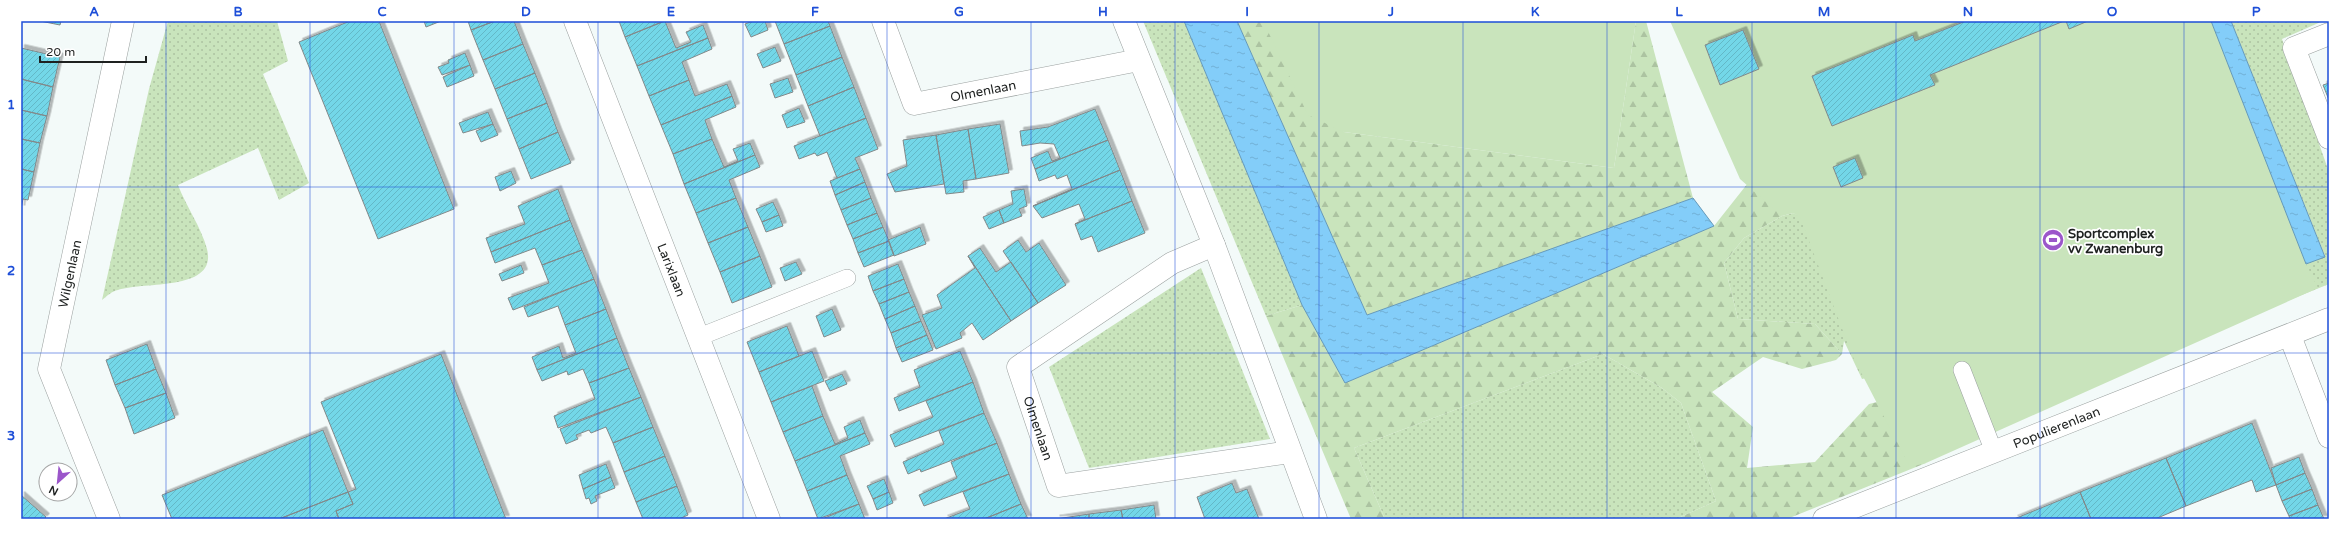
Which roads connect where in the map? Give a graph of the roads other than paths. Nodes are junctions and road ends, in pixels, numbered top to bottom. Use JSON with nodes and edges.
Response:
{"nodes":[{"id":1,"x":123,"y":21,"type":"edge"},
{"id":2,"x":575,"y":21,"type":"edge"},
{"id":3,"x":883,"y":21,"type":"edge"},
{"id":4,"x":1124,"y":21,"type":"edge"},
{"id":5,"x":2329,"y":34,"type":"edge"},
{"id":6,"x":1139,"y":60,"type":"junction"},
{"id":7,"x":2329,"y":138,"type":"edge"},
{"id":8,"x":1214,"y":245,"type":"junction"},
{"id":9,"x":847,"y":278,"type":"dead end"},
{"id":10,"x":2329,"y":319,"type":"edge"},
{"id":11,"x":2290,"y":336,"type":"junction"},
{"id":12,"x":699,"y":338,"type":"junction"},
{"id":13,"x":1962,"y":370,"type":"dead end"},
{"id":14,"x":2329,"y":437,"type":"edge"},
{"id":15,"x":1290,"y":452,"type":"junction"},
{"id":16,"x":1994,"y":452,"type":"junction"},
{"id":17,"x":108,"y":519,"type":"edge"},
{"id":18,"x":769,"y":519,"type":"edge"},
{"id":19,"x":1316,"y":519,"type":"edge"},
{"id":20,"x":1824,"y":519,"type":"edge"}],
"edges":[{"from":1,"to":17,"type":"street","name":"Wilgenlaan"},
{"from":2,"to":12,"type":"street","name":"Larixlaan"},
{"from":3,"to":6,"type":"street","name":"Olmenlaan"},
{"from":4,"to":6,"type":"street"},
{"from":5,"to":7,"type":"street"},
{"from":6,"to":8,"type":"street"},
{"from":8,"to":15,"type":"street"},
{"from":8,"to":15,"type":"street","name":"Olmenlaan"},
{"from":9,"to":12,"type":"lane"},
{"from":10,"to":11,"type":"street","name":"Populierenlaan"},
{"from":11,"to":14,"type":"street"},
{"from":11,"to":16,"type":"street","name":"Populierenlaan"},
{"from":12,"to":18,"type":"street","name":"Larixlaan"},
{"from":13,"to":16,"type":"lane"},
{"from":15,"to":19,"type":"street"},
{"from":16,"to":20,"type":"street","name":"Populierenlaan"}]}
